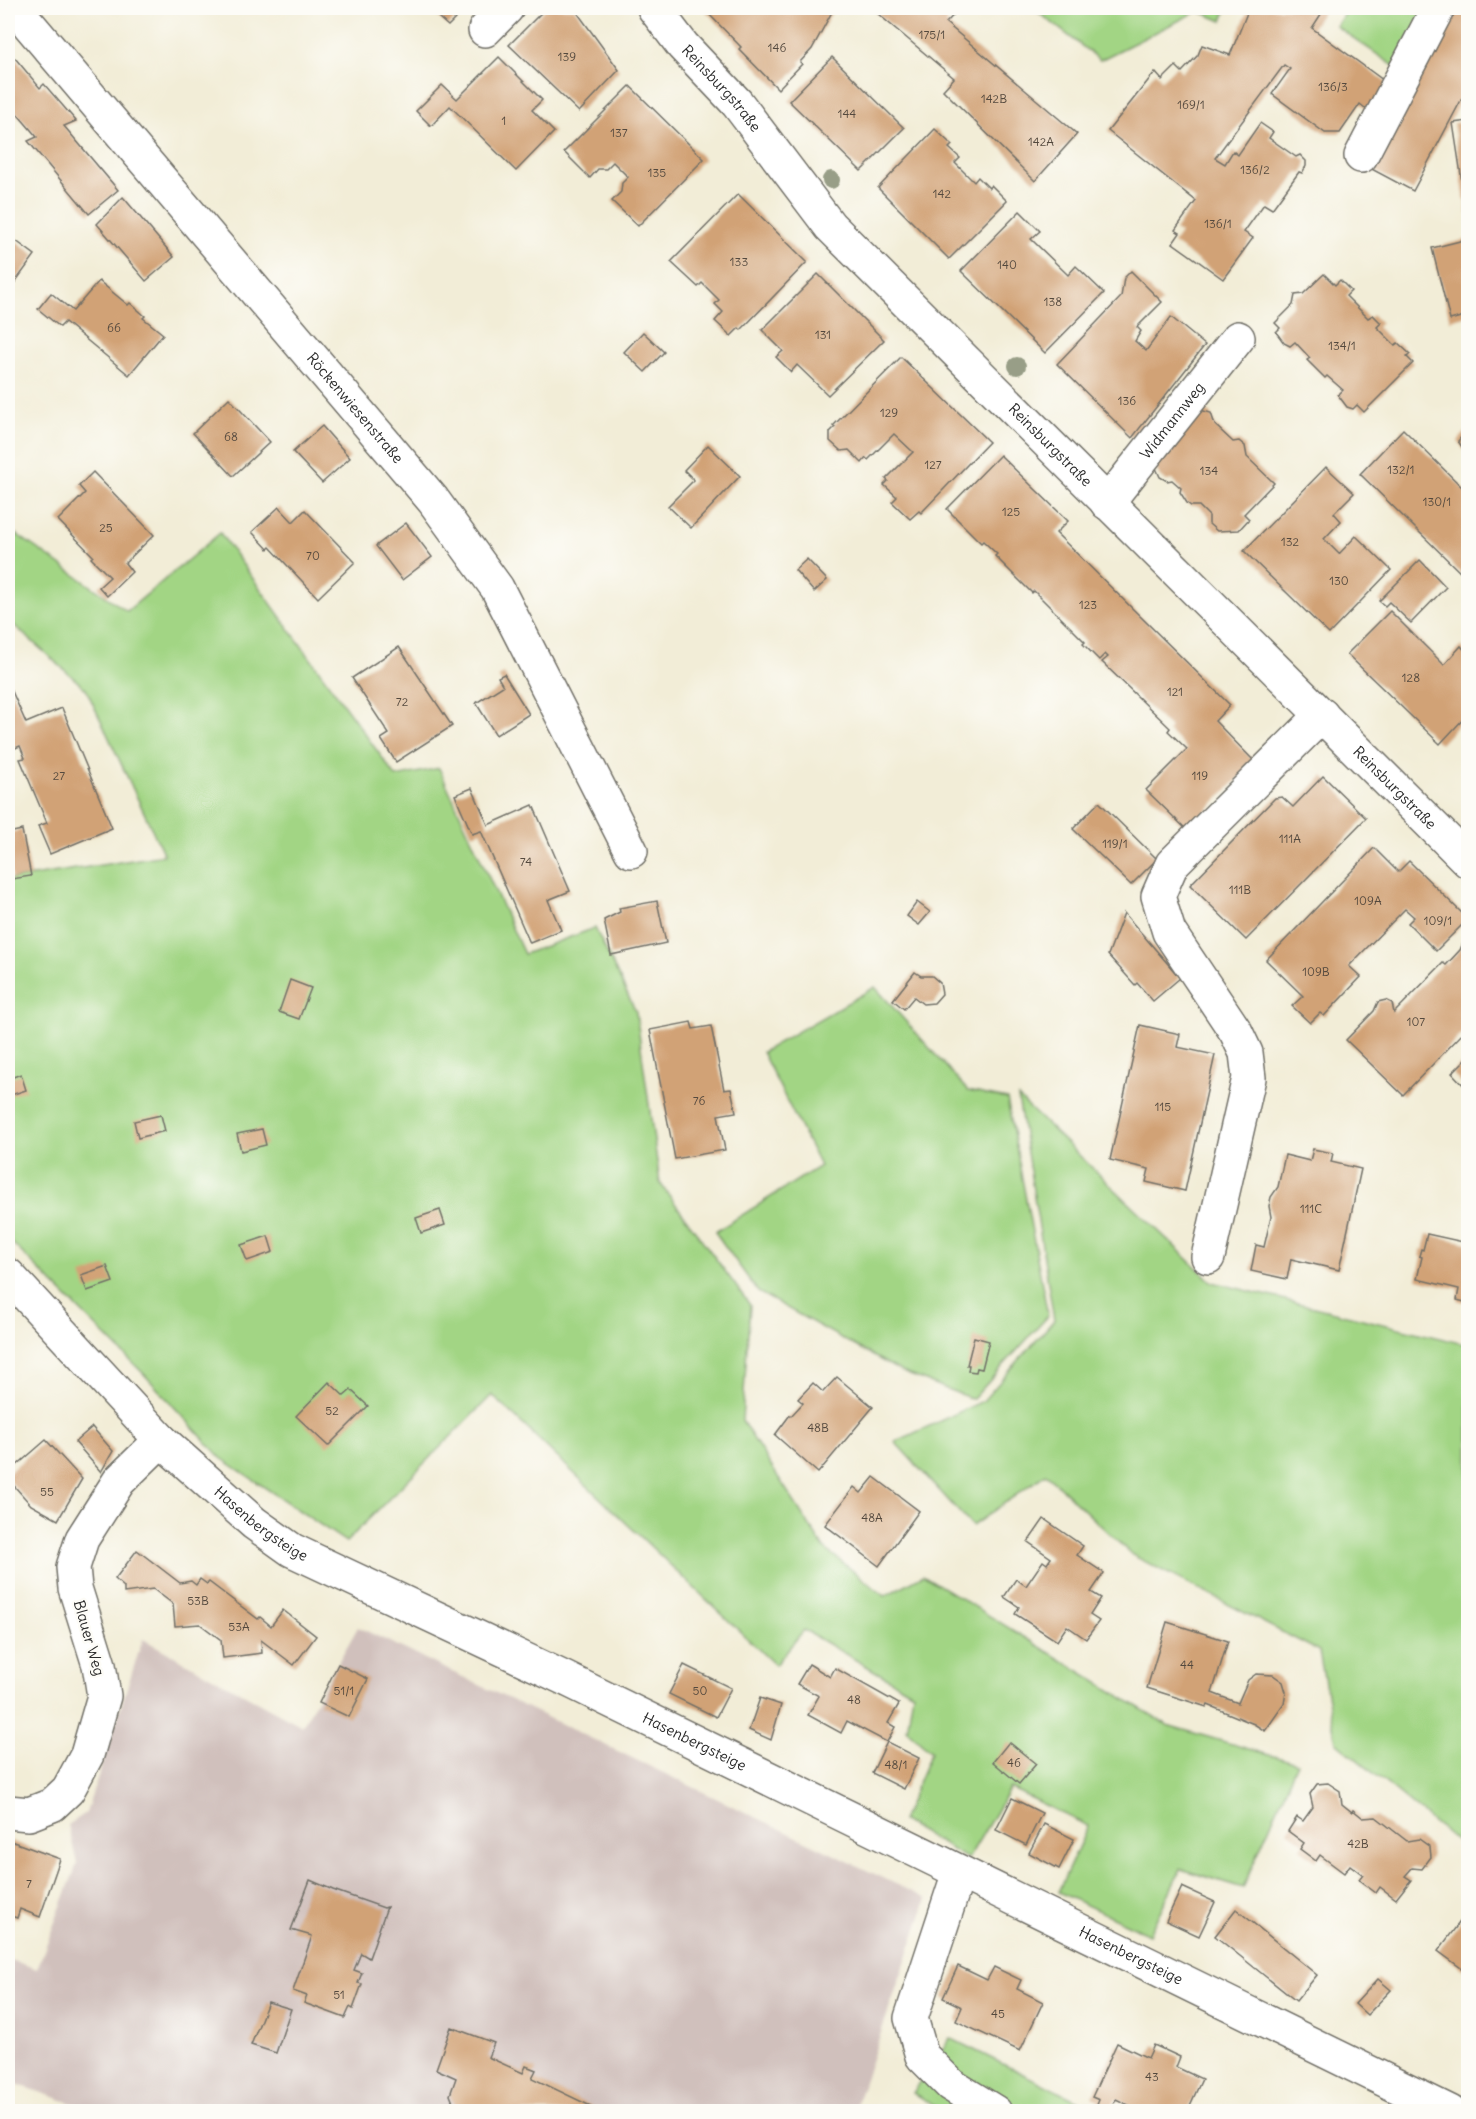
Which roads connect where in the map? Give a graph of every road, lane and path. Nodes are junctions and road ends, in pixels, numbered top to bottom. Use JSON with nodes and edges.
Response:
{"nodes":[{"id":1,"x":15,"y":8,"type":"edge"},
{"id":2,"x":654,"y":8,"type":"edge"},
{"id":3,"x":1438,"y":8,"type":"edge"},
{"id":4,"x":1361,"y":156,"type":"dead end"},
{"id":5,"x":1238,"y":338,"type":"dead end"},
{"id":6,"x":1107,"y":503,"type":"junction"},
{"id":7,"x":1322,"y":715,"type":"junction"},
{"id":8,"x":631,"y":851,"type":"dead end"},
{"id":9,"x":1468,"y":861,"type":"edge"},
{"id":10,"x":1208,"y":1257,"type":"dead end"},
{"id":11,"x":8,"y":1275,"type":"edge"},
{"id":12,"x":160,"y":1440,"type":"junction"},
{"id":13,"x":8,"y":1812,"type":"edge"},
{"id":14,"x":959,"y":1872,"type":"junction"},
{"id":15,"x":994,"y":2112,"type":"edge"},
{"id":16,"x":1450,"y":2112,"type":"edge"}],
"edges":[{"from":1,"to":8,"type":"street","name":"Röckenwiesenstraße"},
{"from":2,"to":6,"type":"street","name":"Reinsburgstraße"},
{"from":3,"to":4,"type":"street"},
{"from":5,"to":6,"type":"street","name":"Widmannweg"},
{"from":6,"to":7,"type":"street","name":"Reinsburgstraße"},
{"from":7,"to":9,"type":"street","name":"Reinsburgstraße"},
{"from":7,"to":10,"type":"street"},
{"from":11,"to":12,"type":"street","name":"Hasenbergsteige"},
{"from":12,"to":13,"type":"street","name":"Blauer Weg"},
{"from":12,"to":14,"type":"street","name":"Hasenbergsteige"},
{"from":14,"to":15,"type":"street"},
{"from":14,"to":16,"type":"street","name":"Hasenbergsteige"}]}
